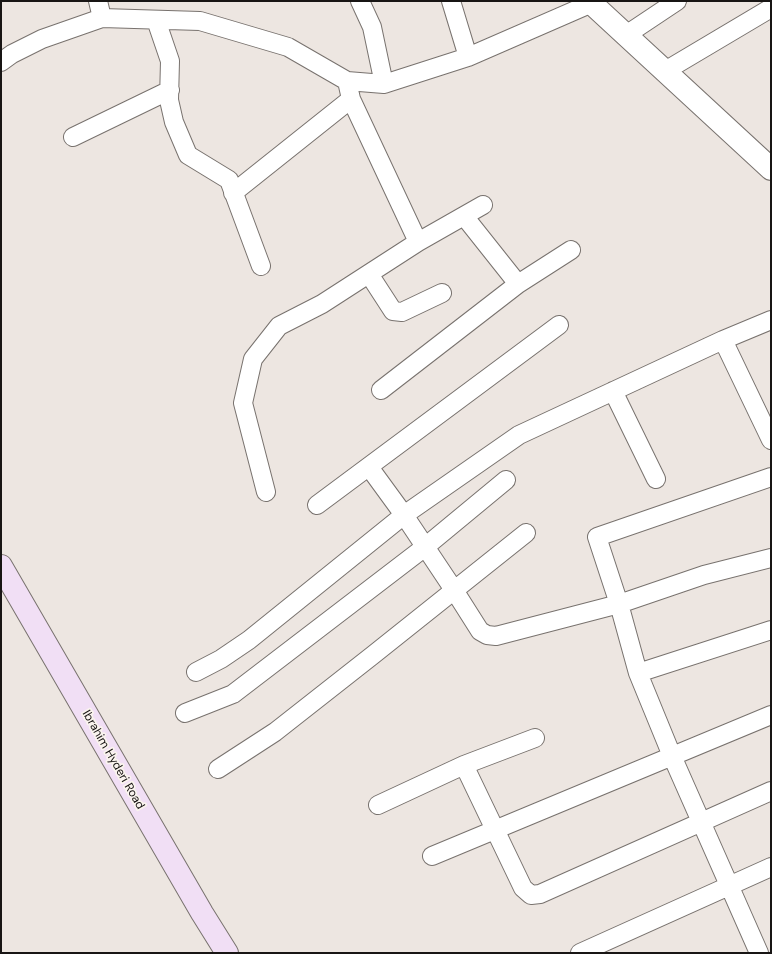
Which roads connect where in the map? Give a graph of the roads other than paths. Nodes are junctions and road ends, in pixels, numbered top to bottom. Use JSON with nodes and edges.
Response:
{"nodes":[{"id":1,"x":360,"y":1,"type":"edge"},
{"id":2,"x":451,"y":1,"type":"edge"},
{"id":3,"x":677,"y":1,"type":"edge"},
{"id":4,"x":596,"y":3,"type":"edge"},
{"id":5,"x":771,"y":8,"type":"edge"},
{"id":6,"x":100,"y":9,"type":"edge"},
{"id":7,"x":156,"y":20,"type":"junction"},
{"id":8,"x":626,"y":35,"type":"junction"},
{"id":9,"x":468,"y":57,"type":"junction"},
{"id":10,"x":1,"y":62,"type":"edge"},
{"id":11,"x":665,"y":71,"type":"junction"},
{"id":12,"x":347,"y":81,"type":"junction"},
{"id":13,"x":384,"y":84,"type":"junction"},
{"id":14,"x":170,"y":90,"type":"junction"},
{"id":15,"x":351,"y":99,"type":"junction"},
{"id":16,"x":74,"y":137,"type":"dead end"},
{"id":17,"x":771,"y":169,"type":"edge"},
{"id":18,"x":233,"y":193,"type":"junction"},
{"id":19,"x":483,"y":205,"type":"dead end"},
{"id":20,"x":464,"y":216,"type":"junction"},
{"id":21,"x":418,"y":242,"type":"junction"},
{"id":22,"x":571,"y":250,"type":"dead end"},
{"id":23,"x":261,"y":266,"type":"dead end"},
{"id":24,"x":368,"y":274,"type":"junction"},
{"id":25,"x":518,"y":284,"type":"junction"},
{"id":26,"x":442,"y":293,"type":"dead end"},
{"id":27,"x":771,"y":320,"type":"edge"},
{"id":28,"x":559,"y":325,"type":"dead end"},
{"id":29,"x":723,"y":340,"type":"junction"},
{"id":30,"x":381,"y":390,"type":"dead end"},
{"id":31,"x":613,"y":391,"type":"junction"},
{"id":32,"x":771,"y":440,"type":"edge"},
{"id":33,"x":369,"y":467,"type":"junction"},
{"id":34,"x":771,"y":477,"type":"edge"},
{"id":35,"x":656,"y":478,"type":"dead end"},
{"id":36,"x":506,"y":480,"type":"dead end"},
{"id":37,"x":266,"y":492,"type":"dead end"},
{"id":38,"x":317,"y":505,"type":"dead end"},
{"id":39,"x":404,"y":515,"type":"junction"},
{"id":40,"x":526,"y":533,"type":"dead end"},
{"id":41,"x":425,"y":547,"type":"junction"},
{"id":42,"x":771,"y":558,"type":"edge"},
{"id":43,"x":1,"y":566,"type":"edge"},
{"id":44,"x":454,"y":590,"type":"junction"},
{"id":45,"x":619,"y":604,"type":"junction"},
{"id":46,"x":771,"y":630,"type":"edge"},
{"id":47,"x":196,"y":672,"type":"dead end"},
{"id":48,"x":638,"y":673,"type":"junction"},
{"id":49,"x":185,"y":713,"type":"dead end"},
{"id":50,"x":771,"y":715,"type":"edge"},
{"id":51,"x":535,"y":738,"type":"dead end"},
{"id":52,"x":672,"y":756,"type":"junction"},
{"id":53,"x":464,"y":765,"type":"junction"},
{"id":54,"x":218,"y":769,"type":"dead end"},
{"id":55,"x":771,"y":791,"type":"edge"},
{"id":56,"x":378,"y":805,"type":"dead end"},
{"id":57,"x":701,"y":822,"type":"junction"},
{"id":58,"x":495,"y":830,"type":"junction"},
{"id":59,"x":432,"y":856,"type":"dead end"},
{"id":60,"x":771,"y":868,"type":"edge"},
{"id":61,"x":729,"y":886,"type":"junction"},
{"id":62,"x":227,"y":953,"type":"edge"},
{"id":63,"x":580,"y":953,"type":"edge"},
{"id":64,"x":759,"y":953,"type":"edge"}],
"edges":[{"from":1,"to":13,"type":"street"},
{"from":2,"to":9,"type":"street"},
{"from":3,"to":8,"type":"street"},
{"from":4,"to":8,"type":"street"},
{"from":4,"to":9,"type":"street"},
{"from":5,"to":11,"type":"street"},
{"from":6,"to":7,"type":"street"},
{"from":6,"to":10,"type":"street"},
{"from":7,"to":12,"type":"street"},
{"from":7,"to":14,"type":"street"},
{"from":8,"to":11,"type":"street"},
{"from":9,"to":13,"type":"street"},
{"from":11,"to":17,"type":"street"},
{"from":12,"to":13,"type":"street"},
{"from":12,"to":15,"type":"street"},
{"from":14,"to":16,"type":"street"},
{"from":14,"to":18,"type":"street"},
{"from":15,"to":18,"type":"street"},
{"from":15,"to":21,"type":"street"},
{"from":18,"to":23,"type":"street"},
{"from":19,"to":20,"type":"street"},
{"from":20,"to":21,"type":"street"},
{"from":20,"to":25,"type":"street"},
{"from":21,"to":24,"type":"street"},
{"from":22,"to":25,"type":"street"},
{"from":24,"to":26,"type":"street"},
{"from":24,"to":37,"type":"street"},
{"from":25,"to":30,"type":"street"},
{"from":27,"to":29,"type":"street"},
{"from":28,"to":33,"type":"street"},
{"from":29,"to":31,"type":"street"},
{"from":29,"to":32,"type":"street"},
{"from":31,"to":35,"type":"street"},
{"from":31,"to":39,"type":"street"},
{"from":33,"to":38,"type":"street"},
{"from":33,"to":39,"type":"street"},
{"from":34,"to":45,"type":"street"},
{"from":36,"to":41,"type":"street"},
{"from":39,"to":41,"type":"street"},
{"from":39,"to":47,"type":"street"},
{"from":40,"to":44,"type":"street"},
{"from":41,"to":44,"type":"street"},
{"from":41,"to":49,"type":"street"},
{"from":42,"to":45,"type":"street"},
{"from":43,"to":62,"type":"main road","name":"Ibrahim Hyderi Road"},
{"from":44,"to":45,"type":"street"},
{"from":44,"to":54,"type":"street"},
{"from":45,"to":48,"type":"street"},
{"from":46,"to":48,"type":"street"},
{"from":48,"to":52,"type":"street"},
{"from":50,"to":52,"type":"street"},
{"from":51,"to":53,"type":"street"},
{"from":52,"to":57,"type":"street"},
{"from":52,"to":58,"type":"street"},
{"from":53,"to":56,"type":"street"},
{"from":53,"to":58,"type":"street"},
{"from":55,"to":57,"type":"street"},
{"from":57,"to":58,"type":"street"},
{"from":57,"to":61,"type":"street"},
{"from":58,"to":59,"type":"street"},
{"from":60,"to":61,"type":"street"},
{"from":61,"to":63,"type":"street"},
{"from":61,"to":64,"type":"street"}]}
